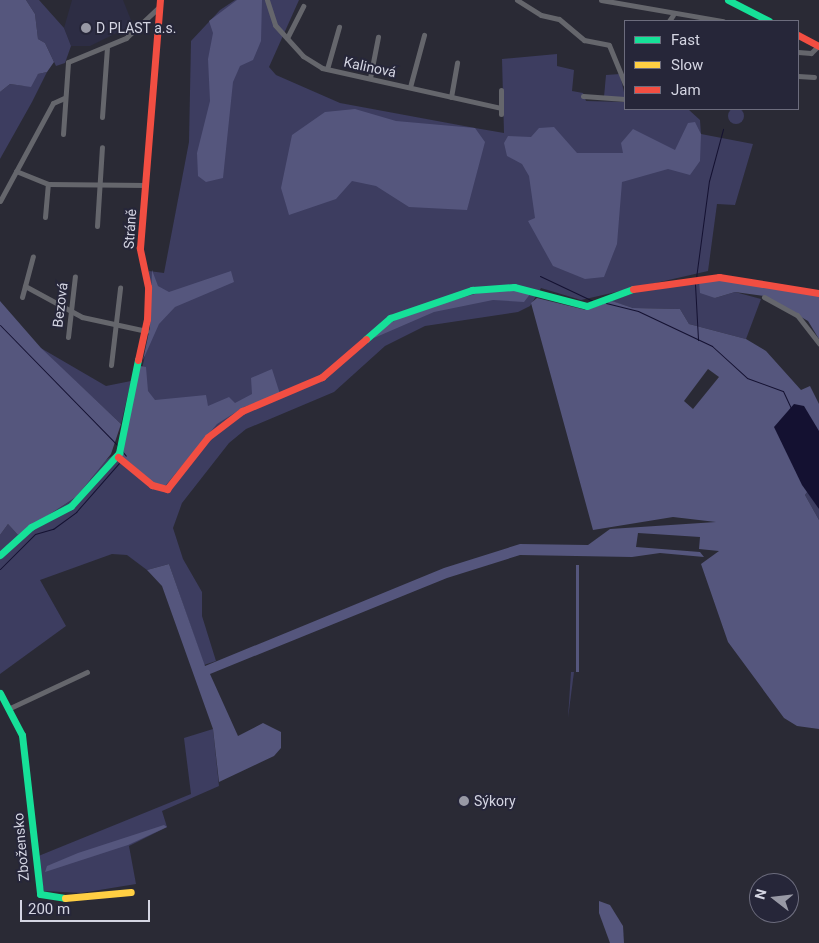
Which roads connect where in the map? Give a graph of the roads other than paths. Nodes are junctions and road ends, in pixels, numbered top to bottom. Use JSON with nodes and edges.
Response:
{"nodes":[{"id":1,"x":160,"y":0,"type":"edge"},
{"id":2,"x":267,"y":0,"type":"edge"},
{"id":3,"x":517,"y":0,"type":"edge"},
{"id":4,"x":601,"y":0,"type":"edge"},
{"id":5,"x":728,"y":0,"type":"edge"},
{"id":6,"x":303,"y":6,"type":"dead end"},
{"id":7,"x":158,"y":8,"type":"junction"},
{"id":8,"x":673,"y":15,"type":"junction"},
{"id":9,"x":670,"y":20,"type":"edge"},
{"id":10,"x":715,"y":20,"type":"edge"},
{"id":11,"x":767,"y":20,"type":"edge"},
{"id":12,"x":339,"y":27,"type":"dead end"},
{"id":13,"x":424,"y":35,"type":"dead end"},
{"id":14,"x":799,"y":36,"type":"edge"},
{"id":15,"x":378,"y":37,"type":"dead end"},
{"id":16,"x":286,"y":38,"type":"junction"},
{"id":17,"x":819,"y":46,"type":"edge"},
{"id":18,"x":107,"y":48,"type":"junction"},
{"id":19,"x":799,"y":52,"type":"edge"},
{"id":20,"x":457,"y":63,"type":"dead end"},
{"id":21,"x":327,"y":70,"type":"junction"},
{"id":22,"x":799,"y":76,"type":"edge"},
{"id":23,"x":814,"y":77,"type":"dead end"},
{"id":24,"x":370,"y":78,"type":"junction"},
{"id":25,"x":624,"y":82,"type":"edge"},
{"id":26,"x":410,"y":87,"type":"junction"},
{"id":27,"x":501,"y":90,"type":"dead end"},
{"id":28,"x":584,"y":96,"type":"dead end"},
{"id":29,"x":451,"y":97,"type":"junction"},
{"id":30,"x":64,"y":98,"type":"junction"},
{"id":31,"x":624,"y":99,"type":"edge"},
{"id":32,"x":102,"y":117,"type":"dead end"},
{"id":33,"x":63,"y":134,"type":"dead end"},
{"id":34,"x":102,"y":147,"type":"dead end"},
{"id":35,"x":16,"y":171,"type":"junction"},
{"id":36,"x":48,"y":184,"type":"junction"},
{"id":37,"x":101,"y":185,"type":"junction"},
{"id":38,"x":146,"y":185,"type":"junction"},
{"id":39,"x":0,"y":200,"type":"edge"},
{"id":40,"x":45,"y":217,"type":"dead end"},
{"id":41,"x":97,"y":226,"type":"dead end"},
{"id":42,"x":34,"y":256,"type":"dead end"},
{"id":43,"x":75,"y":276,"type":"dead end"},
{"id":44,"x":25,"y":286,"type":"junction"},
{"id":45,"x":120,"y":288,"type":"dead end"},
{"id":46,"x":819,"y":294,"type":"edge"},
{"id":47,"x":22,"y":297,"type":"dead end"},
{"id":48,"x":764,"y":297,"type":"dead end"},
{"id":49,"x":70,"y":313,"type":"junction"},
{"id":50,"x":115,"y":326,"type":"junction"},
{"id":51,"x":146,"y":331,"type":"junction"},
{"id":52,"x":68,"y":336,"type":"dead end"},
{"id":53,"x":819,"y":343,"type":"edge"},
{"id":54,"x":111,"y":365,"type":"dead end"},
{"id":55,"x":118,"y":456,"type":"junction"},
{"id":56,"x":0,"y":555,"type":"edge"},
{"id":57,"x":87,"y":672,"type":"dead end"},
{"id":58,"x":0,"y":693,"type":"edge"},
{"id":59,"x":10,"y":708,"type":"junction"},
{"id":60,"x":131,"y":892,"type":"dead end"}],
"edges":[{"from":1,"to":7,"type":"street","name":"Stráně"},
{"from":2,"to":16,"type":"street","name":"Kalinová"},
{"from":3,"to":25,"type":"street"},
{"from":4,"to":8,"type":"street"},
{"from":5,"to":11,"type":"street"},
{"from":6,"to":16,"type":"street"},
{"from":7,"to":18,"type":"street"},
{"from":7,"to":38,"type":"street","name":"Stráně"},
{"from":8,"to":9,"type":"street"},
{"from":8,"to":10,"type":"street"},
{"from":12,"to":21,"type":"street"},
{"from":13,"to":26,"type":"street"},
{"from":14,"to":17,"type":"street"},
{"from":15,"to":24,"type":"street"},
{"from":16,"to":21,"type":"street","name":"Kalinová"},
{"from":17,"to":19,"type":"street"},
{"from":18,"to":30,"type":"street"},
{"from":18,"to":32,"type":"street"},
{"from":20,"to":29,"type":"street"},
{"from":21,"to":24,"type":"street","name":"Kalinová"},
{"from":22,"to":23,"type":"street"},
{"from":24,"to":26,"type":"street","name":"Kalinová"},
{"from":26,"to":29,"type":"street","name":"Kalinová"},
{"from":27,"to":29,"type":"street","name":"Kalinová"},
{"from":28,"to":31,"type":"street"},
{"from":30,"to":33,"type":"street"},
{"from":30,"to":35,"type":"street"},
{"from":34,"to":37,"type":"street"},
{"from":35,"to":36,"type":"street"},
{"from":35,"to":39,"type":"street"},
{"from":36,"to":37,"type":"street"},
{"from":36,"to":40,"type":"street"},
{"from":37,"to":38,"type":"street"},
{"from":37,"to":41,"type":"street"},
{"from":38,"to":51,"type":"street","name":"Stráně"},
{"from":42,"to":44,"type":"street"},
{"from":43,"to":49,"type":"street","name":"Bezová"},
{"from":44,"to":47,"type":"street"},
{"from":44,"to":49,"type":"street"},
{"from":45,"to":50,"type":"street"},
{"from":46,"to":55,"type":"street"},
{"from":48,"to":53,"type":"street"},
{"from":49,"to":50,"type":"street"},
{"from":49,"to":52,"type":"street","name":"Bezová"},
{"from":50,"to":51,"type":"street"},
{"from":50,"to":54,"type":"street"},
{"from":51,"to":55,"type":"street","name":"Stráně"},
{"from":55,"to":56,"type":"street"},
{"from":57,"to":59,"type":"street"},
{"from":58,"to":59,"type":"street","name":"Zbožensko"},
{"from":59,"to":60,"type":"street","name":"Zbožensko"}]}
